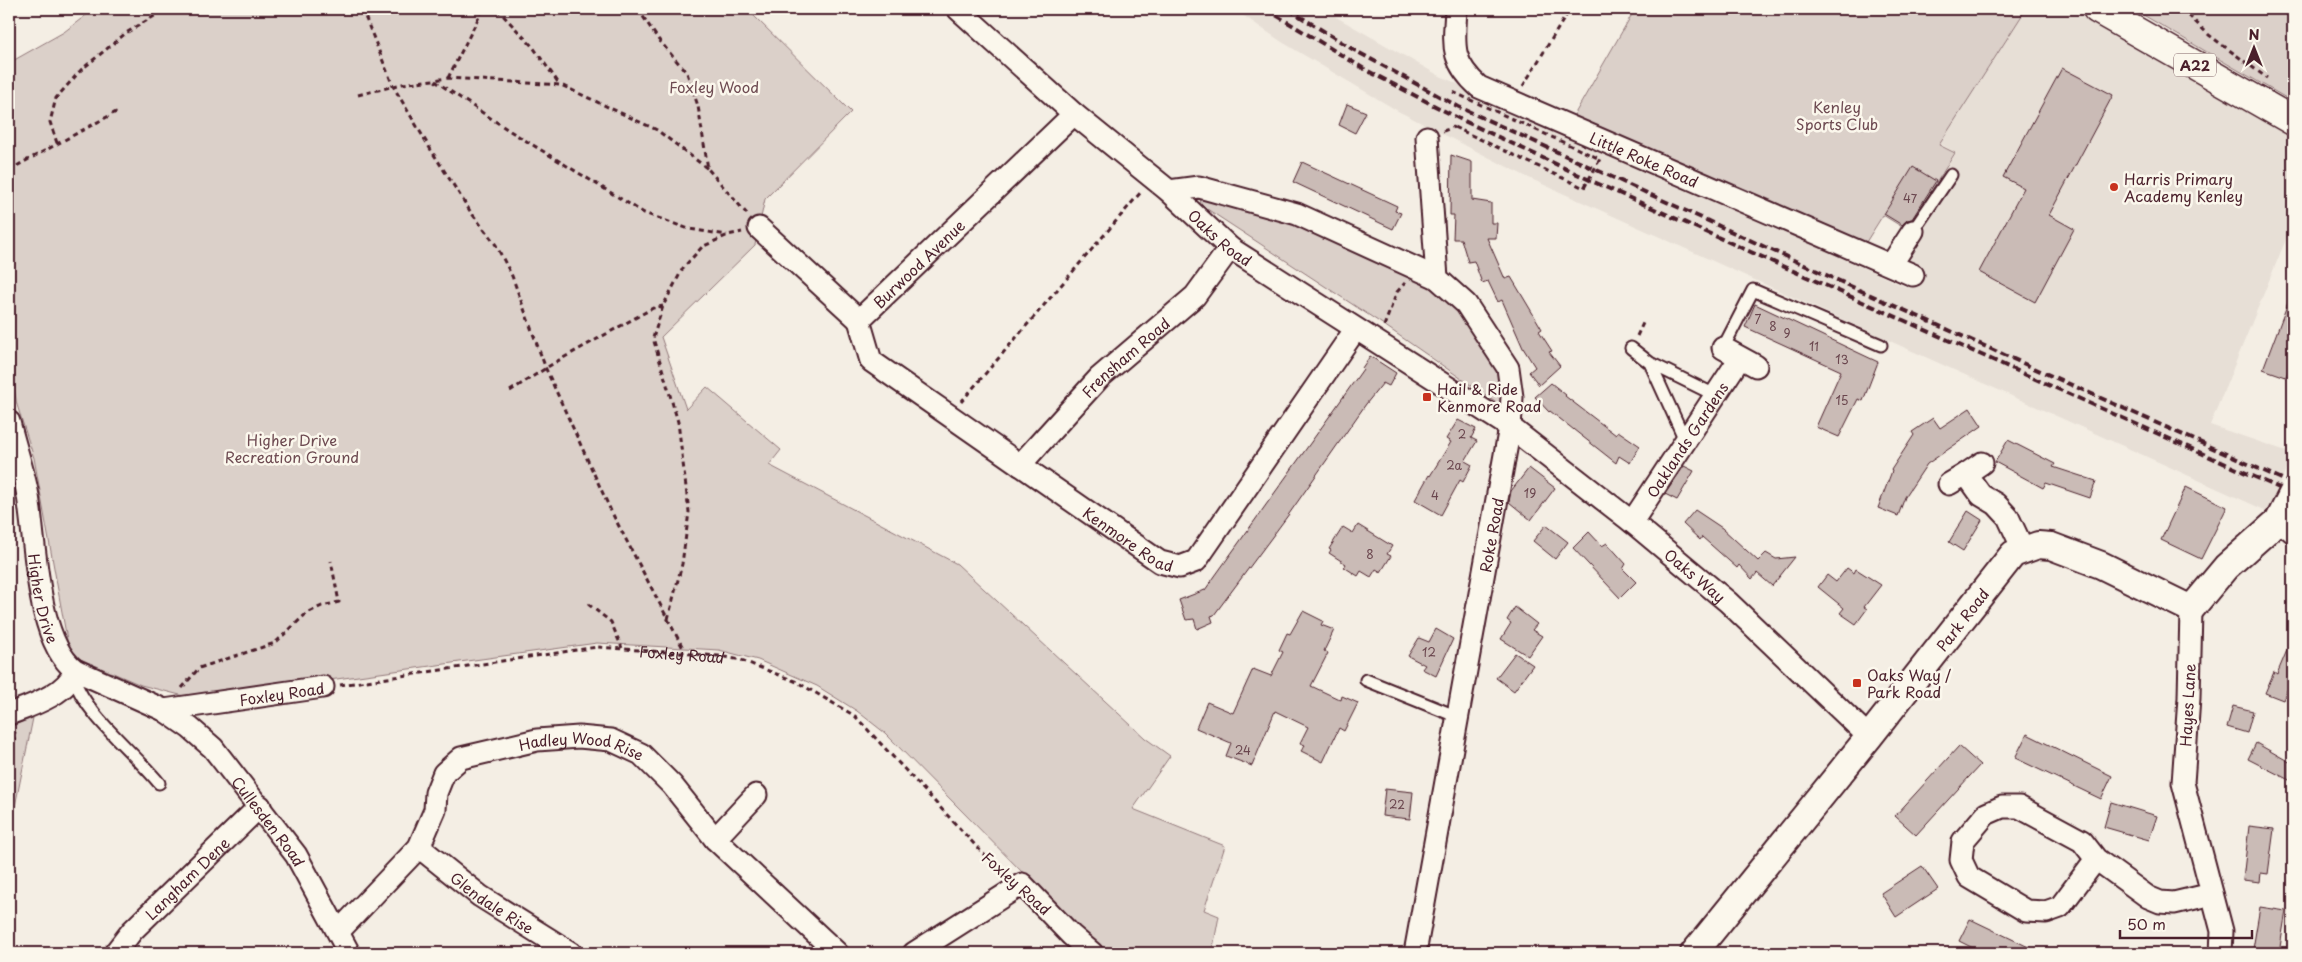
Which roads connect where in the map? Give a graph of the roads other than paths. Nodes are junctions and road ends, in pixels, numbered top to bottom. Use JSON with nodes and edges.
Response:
{"nodes":[{"id":1,"x":958,"y":9,"type":"edge"},
{"id":2,"x":1456,"y":9,"type":"edge"},
{"id":3,"x":2097,"y":9,"type":"edge"},
{"id":4,"x":1074,"y":114,"type":"junction"},
{"id":5,"x":2293,"y":121,"type":"edge"},
{"id":6,"x":1427,"y":137,"type":"dead end"},
{"id":7,"x":1950,"y":175,"type":"dead end"},
{"id":8,"x":1161,"y":185,"type":"junction"},
{"id":9,"x":759,"y":228,"type":"road end"},
{"id":10,"x":1913,"y":232,"type":"joint"},
{"id":11,"x":1230,"y":248,"type":"junction"},
{"id":12,"x":1891,"y":265,"type":"junction"},
{"id":13,"x":1913,"y":275,"type":"dead end"},
{"id":14,"x":1436,"y":278,"type":"junction"},
{"id":15,"x":859,"y":320,"type":"junction"},
{"id":16,"x":1355,"y":330,"type":"junction"},
{"id":17,"x":1881,"y":345,"type":"dead end"},
{"id":18,"x":1631,"y":348,"type":"dead end"},
{"id":19,"x":1740,"y":357,"type":"joint"},
{"id":20,"x":1650,"y":363,"type":"junction"},
{"id":21,"x":1715,"y":395,"type":"junction"},
{"id":22,"x":9,"y":422,"type":"edge"},
{"id":23,"x":1510,"y":427,"type":"junction"},
{"id":24,"x":1685,"y":440,"type":"junction"},
{"id":25,"x":1020,"y":466,"type":"junction"},
{"id":26,"x":1966,"y":474,"type":"dead end"},
{"id":27,"x":2293,"y":492,"type":"edge"},
{"id":28,"x":1632,"y":522,"type":"junction"},
{"id":29,"x":2286,"y":526,"type":"edge"},
{"id":30,"x":2023,"y":549,"type":"junction"},
{"id":31,"x":2191,"y":609,"type":"junction"},
{"id":32,"x":74,"y":674,"type":"junction"},
{"id":33,"x":1366,"y":680,"type":"dead end"},
{"id":34,"x":323,"y":687,"type":"road end"},
{"id":35,"x":164,"y":710,"type":"junction"},
{"id":36,"x":13,"y":713,"type":"edge"},
{"id":37,"x":1458,"y":717,"type":"junction"},
{"id":38,"x":1869,"y":737,"type":"junction"},
{"id":39,"x":159,"y":783,"type":"dead end"},
{"id":40,"x":756,"y":795,"type":"dead end"},
{"id":41,"x":260,"y":806,"type":"junction"},
{"id":42,"x":715,"y":839,"type":"junction"},
{"id":43,"x":419,"y":847,"type":"junction"},
{"id":44,"x":2096,"y":859,"type":"junction"},
{"id":45,"x":2212,"y":894,"type":"junction"},
{"id":46,"x":339,"y":931,"type":"junction"},
{"id":47,"x":115,"y":953,"type":"edge"},
{"id":48,"x":349,"y":953,"type":"edge"},
{"id":49,"x":571,"y":953,"type":"edge"},
{"id":50,"x":837,"y":953,"type":"edge"},
{"id":51,"x":914,"y":953,"type":"edge"},
{"id":52,"x":1092,"y":953,"type":"edge"},
{"id":53,"x":1415,"y":953,"type":"edge"},
{"id":54,"x":1694,"y":953,"type":"edge"},
{"id":55,"x":2221,"y":953,"type":"edge"}],
"edges":[{"from":1,"to":4,"type":"street","name":"Oaks Road"},
{"from":2,"to":12,"type":"street","name":"Little Roke Road"},
{"from":3,"to":5,"type":"highway","number":"A22"},
{"from":4,"to":8,"type":"street","name":"Oaks Road"},
{"from":4,"to":15,"type":"street","name":"Burwood Avenue"},
{"from":6,"to":14,"type":"street"},
{"from":7,"to":10,"type":"lane"},
{"from":8,"to":11,"type":"street","name":"Oaks Road"},
{"from":8,"to":14,"type":"street","name":"Roke Road"},
{"from":9,"to":15,"type":"street","name":"Burwood Avenue"},
{"from":10,"to":12,"type":"street"},
{"from":11,"to":16,"type":"street","name":"Oaks Road"},
{"from":11,"to":25,"type":"street","name":"Frensham Road"},
{"from":12,"to":13,"type":"street","name":"Little Roke Road"},
{"from":14,"to":23,"type":"street","name":"Roke Road"},
{"from":15,"to":25,"type":"street","name":"Kenmore Road"},
{"from":16,"to":23,"type":"street","name":"Oaks Road"},
{"from":16,"to":25,"type":"street","name":"Kenmore Road"},
{"from":17,"to":19,"type":"lane"},
{"from":18,"to":20,"type":"lane"},
{"from":19,"to":21,"type":"street","name":"Oaklands Gardens"},
{"from":20,"to":21,"type":"lane"},
{"from":20,"to":24,"type":"lane"},
{"from":21,"to":24,"type":"street","name":"Oaklands Gardens"},
{"from":22,"to":32,"type":"street","name":"Higher Drive"},
{"from":23,"to":28,"type":"street","name":"Oaks Way"},
{"from":23,"to":37,"type":"street","name":"Roke Road"},
{"from":24,"to":28,"type":"street","name":"Oaklands Gardens"},
{"from":26,"to":30,"type":"street"},
{"from":27,"to":29,"type":"street","bridge":true},
{"from":28,"to":38,"type":"street","name":"Oaks Way"},
{"from":29,"to":31,"type":"street"},
{"from":30,"to":31,"type":"street"},
{"from":30,"to":38,"type":"street","name":"Park Road"},
{"from":31,"to":45,"type":"street","name":"Hayes Lane"},
{"from":32,"to":35,"type":"street","name":"Higher Drive"},
{"from":32,"to":36,"type":"street"},
{"from":32,"to":39,"type":"lane"},
{"from":33,"to":37,"type":"lane"},
{"from":34,"to":35,"type":"street","name":"Foxley Road"},
{"from":35,"to":41,"type":"street","name":"Cullesden Road"},
{"from":37,"to":53,"type":"street","name":"Roke Road"},
{"from":38,"to":54,"type":"street","name":"Park Road"},
{"from":40,"to":42,"type":"street"},
{"from":41,"to":46,"type":"street","name":"Cullesden Road"},
{"from":41,"to":47,"type":"street","name":"Langham Dene"},
{"from":42,"to":43,"type":"street","name":"Hadley Wood Rise"},
{"from":42,"to":50,"type":"street","name":"Hadley Wood Rise"},
{"from":43,"to":46,"type":"street","name":"Hadley Wood Rise"},
{"from":43,"to":49,"type":"street","name":"Glendale Rise"},
{"from":44,"to":44,"type":"street"},
{"from":44,"to":45,"type":"street"},
{"from":45,"to":55,"type":"street","name":"Hayes Lane"},
{"from":46,"to":48,"type":"street","name":"Cullesden Road"},
{"from":51,"to":52,"type":"street","name":"Foxley Road"}]}
